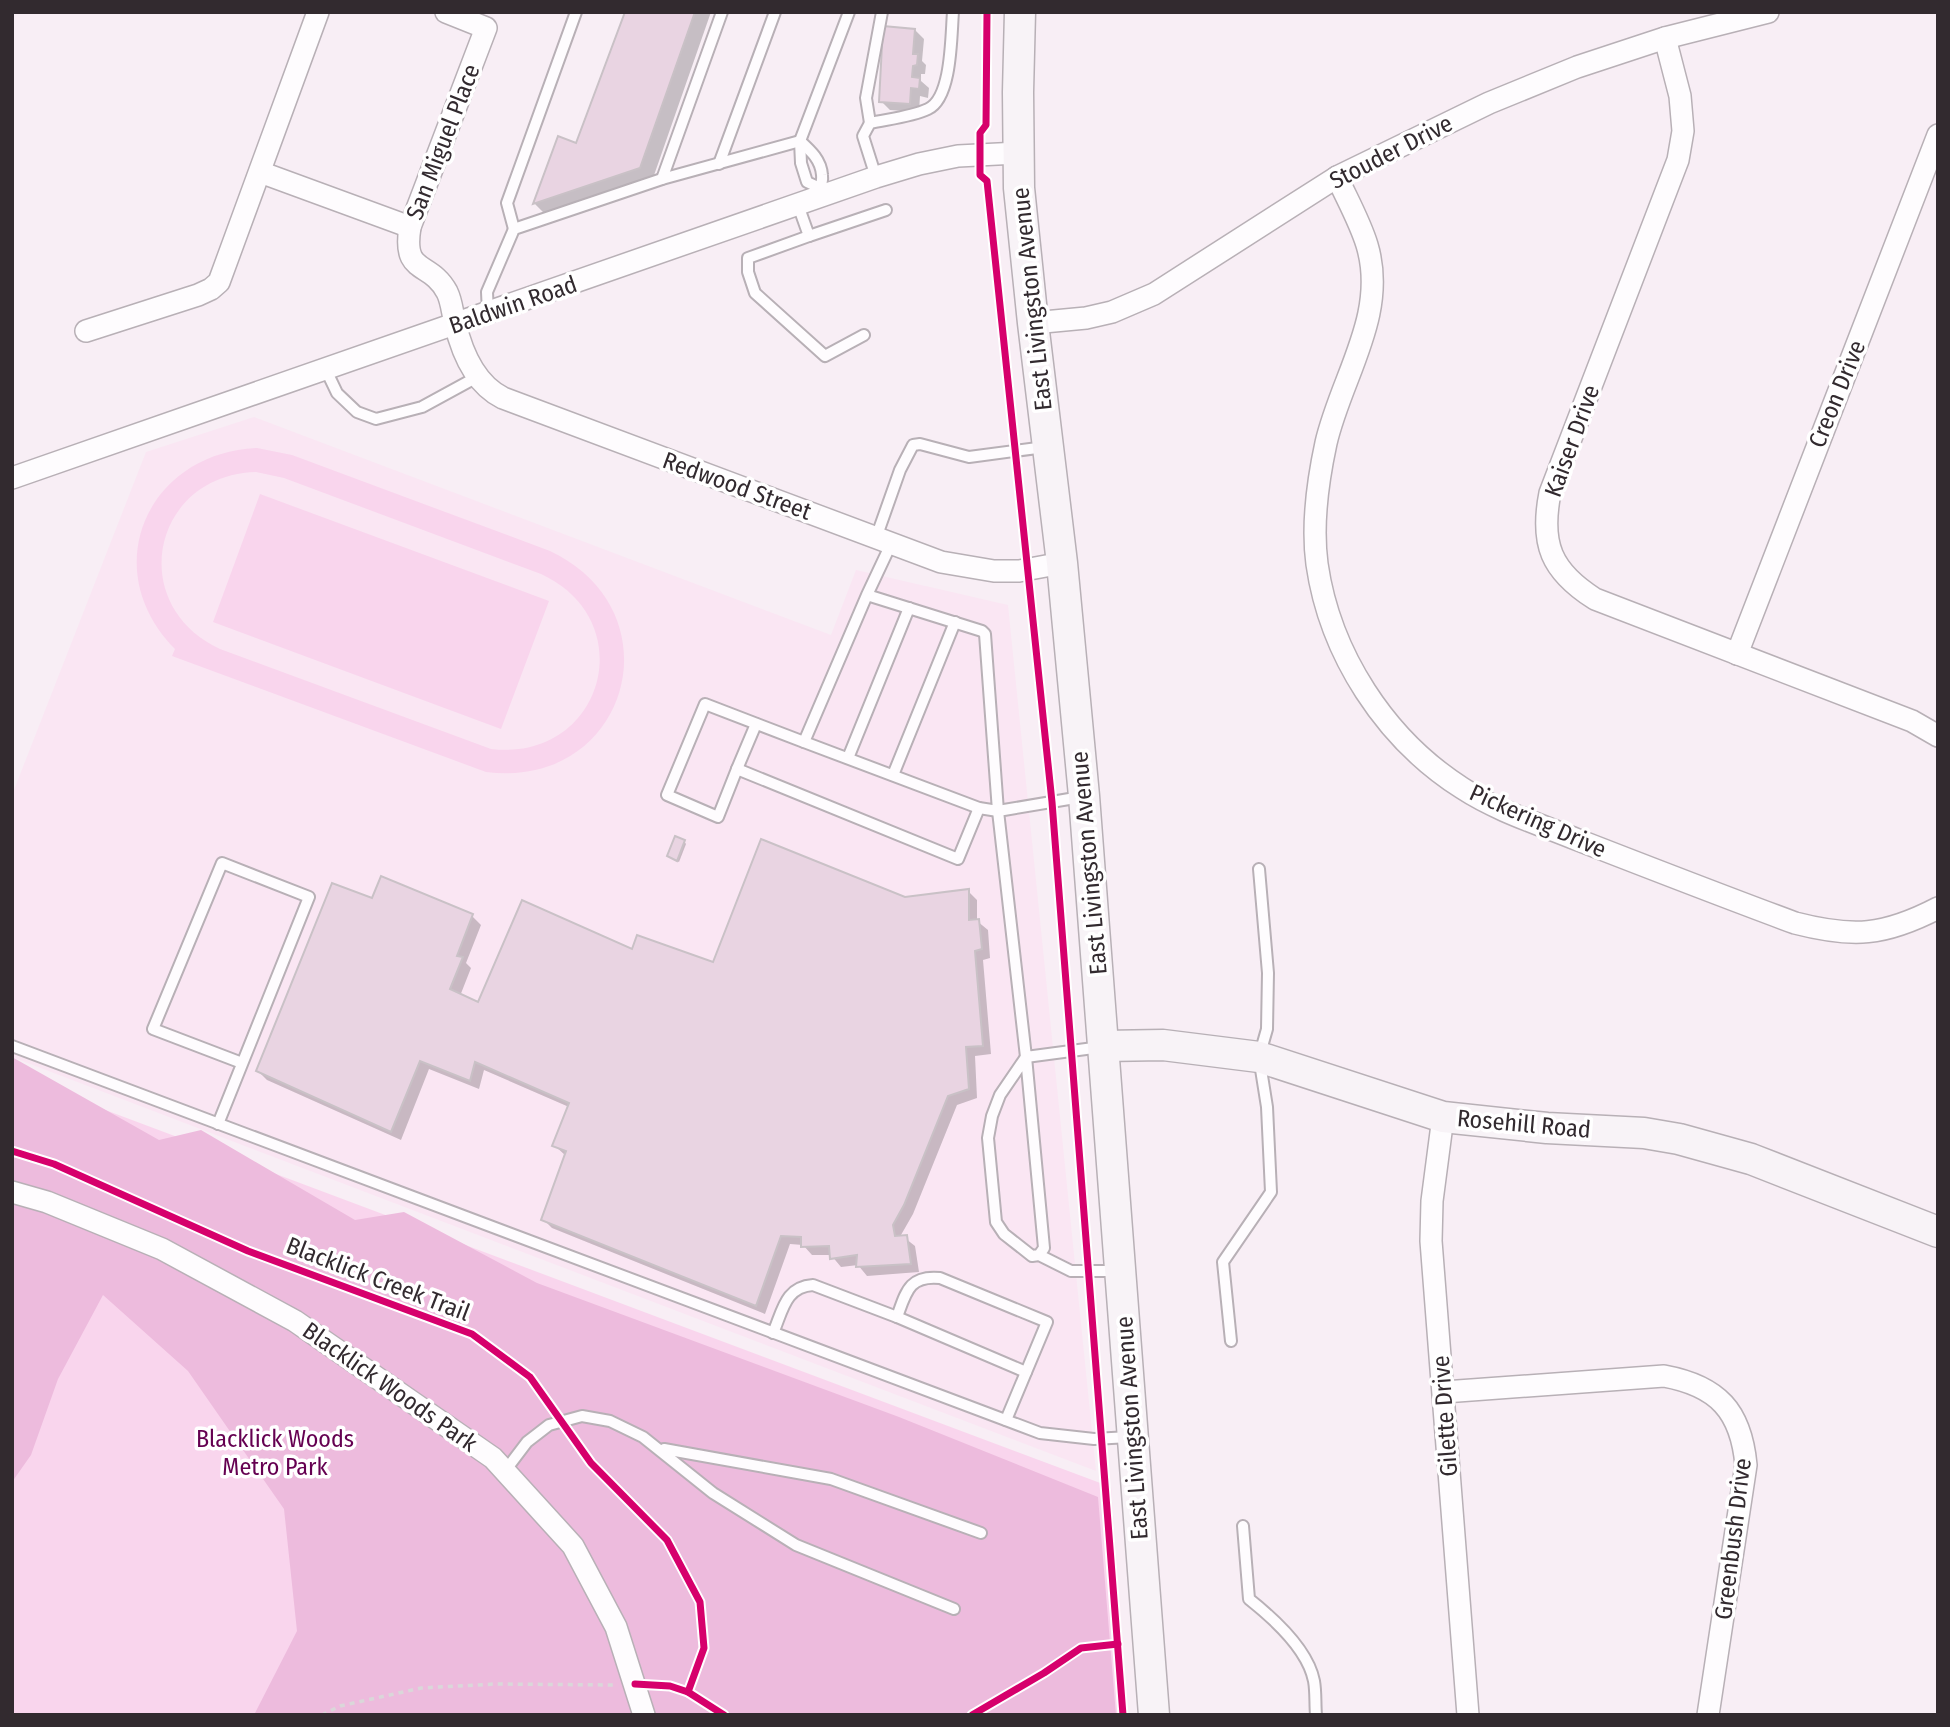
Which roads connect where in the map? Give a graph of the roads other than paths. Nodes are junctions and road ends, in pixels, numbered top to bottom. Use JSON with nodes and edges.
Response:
{"nodes":[{"id":1,"x":318,"y":12,"type":"edge"},
{"id":2,"x":446,"y":12,"type":"edge"},
{"id":3,"x":576,"y":12,"type":"edge"},
{"id":4,"x":722,"y":12,"type":"edge"},
{"id":5,"x":775,"y":12,"type":"edge"},
{"id":6,"x":849,"y":12,"type":"edge"},
{"id":7,"x":882,"y":12,"type":"edge"},
{"id":8,"x":953,"y":12,"type":"edge"},
{"id":9,"x":1020,"y":12,"type":"edge"},
{"id":10,"x":1768,"y":12,"type":"edge"},
{"id":11,"x":1665,"y":38,"type":"junction"},
{"id":12,"x":870,"y":123,"type":"junction"},
{"id":13,"x":1938,"y":135,"type":"edge"},
{"id":14,"x":800,"y":141,"type":"junction"},
{"id":15,"x":1019,"y":153,"type":"junction"},
{"id":16,"x":719,"y":164,"type":"junction"},
{"id":17,"x":260,"y":172,"type":"junction"},
{"id":18,"x":876,"y":177,"type":"junction"},
{"id":19,"x":1337,"y":177,"type":"junction"},
{"id":20,"x":662,"y":180,"type":"junction"},
{"id":21,"x":821,"y":192,"type":"junction"},
{"id":22,"x":798,"y":205,"type":"junction"},
{"id":23,"x":886,"y":210,"type":"dead end"},
{"id":24,"x":410,"y":227,"type":"junction"},
{"id":25,"x":514,"y":229,"type":"junction"},
{"id":26,"x":809,"y":236,"type":"junction"},
{"id":27,"x":488,"y":314,"type":"junction"},
{"id":28,"x":1033,"y":323,"type":"junction"},
{"id":29,"x":455,"y":325,"type":"junction"},
{"id":30,"x":86,"y":331,"type":"dead end"},
{"id":31,"x":864,"y":335,"type":"dead end"},
{"id":32,"x":326,"y":370,"type":"junction"},
{"id":33,"x":477,"y":377,"type":"junction"},
{"id":34,"x":1048,"y":446,"type":"junction"},
{"id":35,"x":12,"y":478,"type":"edge"},
{"id":36,"x":884,"y":541,"type":"junction"},
{"id":37,"x":1062,"y":562,"type":"junction"},
{"id":38,"x":867,"y":595,"type":"junction"},
{"id":39,"x":909,"y":608,"type":"junction"},
{"id":40,"x":955,"y":622,"type":"junction"},
{"id":41,"x":1737,"y":654,"type":"junction"},
{"id":42,"x":756,"y":724,"type":"junction"},
{"id":43,"x":1936,"y":729,"type":"edge"},
{"id":44,"x":804,"y":741,"type":"junction"},
{"id":45,"x":848,"y":758,"type":"junction"},
{"id":46,"x":737,"y":769,"type":"junction"},
{"id":47,"x":893,"y":775,"type":"junction"},
{"id":48,"x":1084,"y":796,"type":"junction"},
{"id":49,"x":979,"y":808,"type":"junction"},
{"id":50,"x":998,"y":811,"type":"junction"},
{"id":51,"x":1259,"y":869,"type":"dead end"},
{"id":52,"x":1938,"y":908,"type":"edge"},
{"id":53,"x":12,"y":1046,"type":"edge"},
{"id":54,"x":1104,"y":1046,"type":"junction"},
{"id":55,"x":1259,"y":1056,"type":"junction"},
{"id":56,"x":1026,"y":1057,"type":"junction"},
{"id":57,"x":242,"y":1063,"type":"junction"},
{"id":58,"x":1443,"y":1117,"type":"junction"},
{"id":59,"x":218,"y":1124,"type":"junction"},
{"id":60,"x":12,"y":1192,"type":"edge"},
{"id":61,"x":1938,"y":1232,"type":"edge"},
{"id":62,"x":1039,"y":1255,"type":"junction"},
{"id":63,"x":1120,"y":1271,"type":"junction"},
{"id":64,"x":897,"y":1317,"type":"junction"},
{"id":65,"x":773,"y":1333,"type":"junction"},
{"id":66,"x":1231,"y":1341,"type":"dead end"},
{"id":67,"x":1026,"y":1372,"type":"junction"},
{"id":68,"x":1444,"y":1392,"type":"junction"},
{"id":69,"x":1006,"y":1420,"type":"junction"},
{"id":70,"x":1132,"y":1437,"type":"junction"},
{"id":71,"x":656,"y":1447,"type":"junction"},
{"id":72,"x":505,"y":1471,"type":"junction"},
{"id":73,"x":1243,"y":1526,"type":"dead end"},
{"id":74,"x":981,"y":1533,"type":"dead end"},
{"id":75,"x":954,"y":1609,"type":"dead end"},
{"id":76,"x":644,"y":1715,"type":"edge"},
{"id":77,"x":1154,"y":1715,"type":"edge"},
{"id":78,"x":1316,"y":1715,"type":"edge"},
{"id":79,"x":1468,"y":1715,"type":"edge"},
{"id":80,"x":1708,"y":1715,"type":"edge"}],
"edges":[{"from":1,"to":17,"type":"street"},
{"from":2,"to":24,"type":"street","name":"San Miguel Place"},
{"from":3,"to":25,"type":"lane"},
{"from":4,"to":20,"type":"lane"},
{"from":5,"to":16,"type":"lane"},
{"from":6,"to":14,"type":"lane"},
{"from":7,"to":12,"type":"lane"},
{"from":8,"to":12,"type":"lane"},
{"from":9,"to":15,"type":"main road","name":"East Livingston Avenue"},
{"from":10,"to":11,"type":"street","name":"Stouder Drive"},
{"from":11,"to":19,"type":"street","name":"Stouder Drive"},
{"from":11,"to":41,"type":"street","name":"Kaiser Drive"},
{"from":12,"to":18,"type":"lane"},
{"from":13,"to":41,"type":"street","name":"Creon Drive"},
{"from":14,"to":16,"type":"lane"},
{"from":14,"to":21,"type":"lane"},
{"from":14,"to":21,"type":"lane"},
{"from":15,"to":18,"type":"street","name":"Baldwin Road"},
{"from":15,"to":28,"type":"main road","name":"East Livingston Avenue"},
{"from":16,"to":20,"type":"lane"},
{"from":17,"to":24,"type":"street"},
{"from":17,"to":30,"type":"street"},
{"from":18,"to":21,"type":"street","name":"Baldwin Road"},
{"from":19,"to":28,"type":"street","name":"Stouder Drive"},
{"from":19,"to":52,"type":"street","name":"Pickering Drive"},
{"from":20,"to":25,"type":"lane"},
{"from":21,"to":22,"type":"street","name":"Baldwin Road"},
{"from":22,"to":26,"type":"lane"},
{"from":22,"to":27,"type":"street","name":"Baldwin Road"},
{"from":23,"to":26,"type":"lane"},
{"from":24,"to":29,"type":"street","name":"San Miguel Place"},
{"from":25,"to":27,"type":"lane"},
{"from":26,"to":31,"type":"lane"},
{"from":27,"to":29,"type":"street","name":"Baldwin Road"},
{"from":28,"to":34,"type":"main road","name":"East Livingston Avenue"},
{"from":29,"to":32,"type":"street","name":"Baldwin Road"},
{"from":29,"to":33,"type":"street","name":"Redwood Street"},
{"from":32,"to":33,"type":"lane"},
{"from":32,"to":35,"type":"street","name":"Baldwin Road"},
{"from":33,"to":36,"type":"street","name":"Redwood Street"},
{"from":34,"to":36,"type":"lane"},
{"from":34,"to":37,"type":"main road","name":"East Livingston Avenue"},
{"from":36,"to":37,"type":"street","name":"Redwood Street"},
{"from":36,"to":38,"type":"lane"},
{"from":37,"to":48,"type":"main road","name":"East Livingston Avenue"},
{"from":38,"to":39,"type":"lane"},
{"from":38,"to":44,"type":"lane"},
{"from":39,"to":40,"type":"lane"},
{"from":39,"to":45,"type":"lane"},
{"from":40,"to":47,"type":"lane"},
{"from":40,"to":50,"type":"lane"},
{"from":41,"to":43,"type":"street","name":"Kaiser Drive"},
{"from":42,"to":44,"type":"lane"},
{"from":42,"to":46,"type":"lane"},
{"from":42,"to":46,"type":"lane"},
{"from":44,"to":45,"type":"lane"},
{"from":45,"to":47,"type":"lane"},
{"from":46,"to":49,"type":"lane"},
{"from":47,"to":49,"type":"lane"},
{"from":48,"to":50,"type":"lane"},
{"from":48,"to":54,"type":"main road","name":"East Livingston Avenue"},
{"from":49,"to":50,"type":"lane"},
{"from":50,"to":56,"type":"lane"},
{"from":51,"to":55,"type":"lane"},
{"from":53,"to":59,"type":"lane"},
{"from":54,"to":55,"type":"main road","name":"Rosehill Road"},
{"from":54,"to":56,"type":"lane"},
{"from":54,"to":63,"type":"main road","name":"East Livingston Avenue"},
{"from":55,"to":58,"type":"main road","name":"Rosehill Road"},
{"from":55,"to":66,"type":"lane"},
{"from":56,"to":62,"type":"lane"},
{"from":56,"to":62,"type":"lane"},
{"from":57,"to":57,"type":"lane"},
{"from":57,"to":59,"type":"lane"},
{"from":58,"to":61,"type":"main road","name":"Rosehill Road"},
{"from":58,"to":68,"type":"street","name":"Gilette Drive"},
{"from":59,"to":65,"type":"lane"},
{"from":60,"to":72,"type":"street","name":"Blacklick Woods Park"},
{"from":62,"to":63,"type":"lane"},
{"from":63,"to":70,"type":"main road","name":"East Livingston Avenue"},
{"from":64,"to":65,"type":"lane"},
{"from":64,"to":67,"type":"lane"},
{"from":64,"to":67,"type":"lane"},
{"from":65,"to":69,"type":"lane"},
{"from":67,"to":69,"type":"lane"},
{"from":68,"to":79,"type":"street","name":"Gilette Drive"},
{"from":68,"to":80,"type":"street","name":"Greenbush Drive"},
{"from":69,"to":70,"type":"lane"},
{"from":70,"to":77,"type":"main road","name":"East Livingston Avenue"},
{"from":71,"to":72,"type":"lane"},
{"from":71,"to":74,"type":"lane"},
{"from":71,"to":75,"type":"lane"},
{"from":72,"to":76,"type":"street","name":"Blacklick Woods Park"},
{"from":73,"to":78,"type":"lane"}]}
